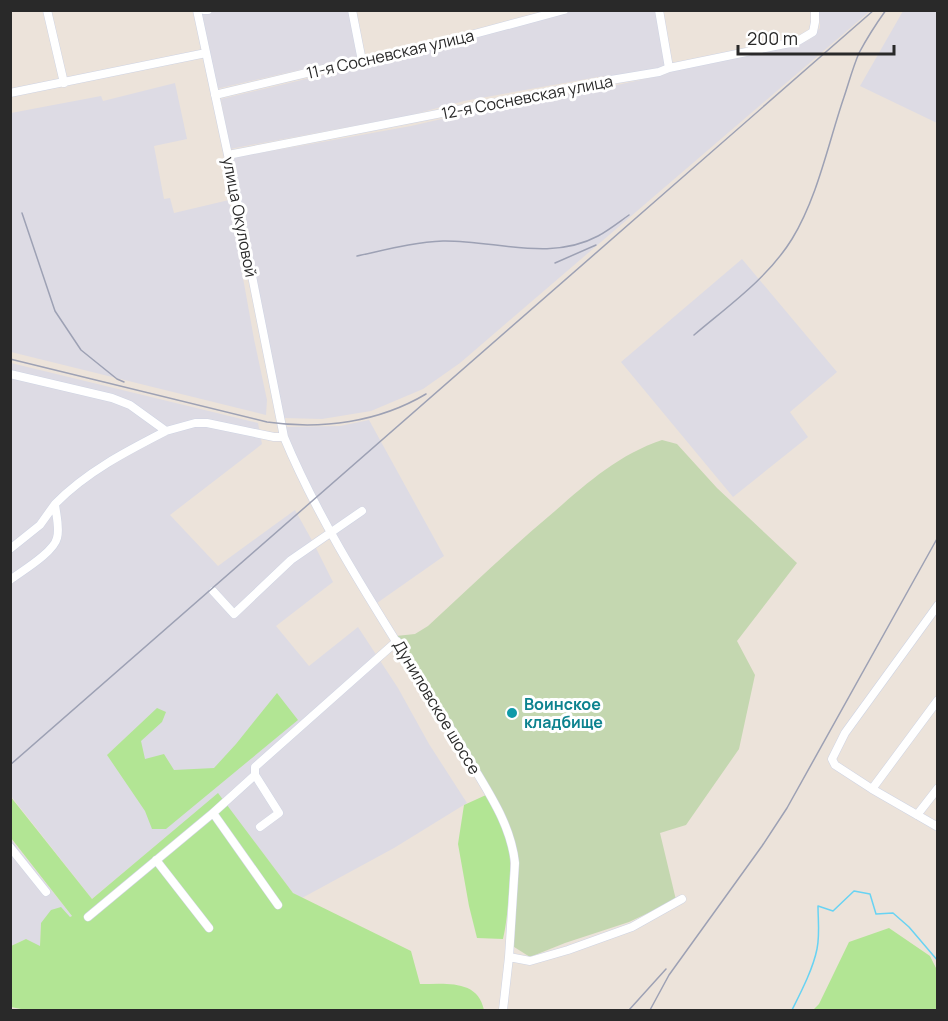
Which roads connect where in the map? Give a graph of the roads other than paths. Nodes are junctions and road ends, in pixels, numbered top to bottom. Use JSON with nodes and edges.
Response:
{"nodes":[{"id":1,"x":47,"y":10,"type":"edge"},
{"id":2,"x":197,"y":10,"type":"edge"},
{"id":3,"x":352,"y":10,"type":"edge"},
{"id":4,"x":564,"y":10,"type":"edge"},
{"id":5,"x":659,"y":10,"type":"edge"},
{"id":6,"x":815,"y":10,"type":"edge"},
{"id":7,"x":206,"y":53,"type":"junction"},
{"id":8,"x":362,"y":61,"type":"junction"},
{"id":9,"x":669,"y":68,"type":"junction"},
{"id":10,"x":64,"y":83,"type":"junction"},
{"id":11,"x":10,"y":93,"type":"edge"},
{"id":12,"x":215,"y":95,"type":"junction"},
{"id":13,"x":228,"y":154,"type":"junction"},
{"id":14,"x":10,"y":374,"type":"edge"},
{"id":15,"x":282,"y":424,"type":"joint"},
{"id":16,"x":166,"y":430,"type":"junction"},
{"id":17,"x":284,"y":437,"type":"junction"},
{"id":18,"x":55,"y":504,"type":"junction"},
{"id":19,"x":362,"y":511,"type":"dead end"},
{"id":20,"x":332,"y":533,"type":"junction"},
{"id":21,"x":10,"y":549,"type":"edge"},
{"id":22,"x":10,"y":580,"type":"edge"},
{"id":23,"x":213,"y":591,"type":"dead end"},
{"id":24,"x":938,"y":605,"type":"edge"},
{"id":25,"x":397,"y":641,"type":"junction"},
{"id":26,"x":938,"y":700,"type":"edge"},
{"id":27,"x":255,"y":776,"type":"junction"},
{"id":28,"x":938,"y":788,"type":"edge"},
{"id":29,"x":872,"y":789,"type":"junction"},
{"id":30,"x":213,"y":813,"type":"junction"},
{"id":31,"x":918,"y":815,"type":"junction"},
{"id":32,"x":260,"y":827,"type":"dead end"},
{"id":33,"x":938,"y":827,"type":"edge"},
{"id":34,"x":10,"y":847,"type":"edge"},
{"id":35,"x":156,"y":860,"type":"junction"},
{"id":36,"x":46,"y":892,"type":"dead end"},
{"id":37,"x":682,"y":899,"type":"dead end"},
{"id":38,"x":278,"y":905,"type":"dead end"},
{"id":39,"x":88,"y":917,"type":"dead end"},
{"id":40,"x":209,"y":928,"type":"dead end"},
{"id":41,"x":509,"y":957,"type":"junction"},
{"id":42,"x":503,"y":1011,"type":"edge"}],
"edges":[{"from":1,"to":10,"type":"street"},
{"from":2,"to":7,"type":"street","name":"улица Окуловой"},
{"from":3,"to":8,"type":"street"},
{"from":4,"to":8,"type":"street","name":"11-я Сосневская улица"},
{"from":5,"to":9,"type":"street"},
{"from":6,"to":9,"type":"street","name":"12-я Сосневская улица"},
{"from":7,"to":10,"type":"street"},
{"from":7,"to":12,"type":"street","name":"улица Окуловой"},
{"from":8,"to":12,"type":"street","name":"11-я Сосневская улица"},
{"from":9,"to":13,"type":"street","name":"12-я Сосневская улица"},
{"from":10,"to":11,"type":"street"},
{"from":12,"to":13,"type":"street","name":"улица Окуловой"},
{"from":13,"to":15,"type":"street","name":"улица Окуловой"},
{"from":14,"to":16,"type":"street"},
{"from":15,"to":17,"type":"street","name":"Дуниловское шоссе"},
{"from":16,"to":17,"type":"street"},
{"from":16,"to":18,"type":"street"},
{"from":17,"to":20,"type":"street","name":"Дуниловское шоссе"},
{"from":18,"to":21,"type":"street"},
{"from":18,"to":22,"type":"street"},
{"from":19,"to":20,"type":"street"},
{"from":20,"to":23,"type":"street"},
{"from":20,"to":25,"type":"street","name":"Дуниловское шоссе"},
{"from":24,"to":29,"type":"street"},
{"from":25,"to":27,"type":"street"},
{"from":25,"to":41,"type":"street","name":"Дуниловское шоссе"},
{"from":26,"to":29,"type":"street"},
{"from":27,"to":30,"type":"street"},
{"from":27,"to":32,"type":"street"},
{"from":28,"to":31,"type":"street"},
{"from":29,"to":31,"type":"street"},
{"from":30,"to":35,"type":"street"},
{"from":30,"to":38,"type":"street"},
{"from":31,"to":33,"type":"street"},
{"from":34,"to":36,"type":"street"},
{"from":35,"to":39,"type":"street"},
{"from":35,"to":40,"type":"street"},
{"from":37,"to":41,"type":"street"},
{"from":41,"to":42,"type":"street","name":"Дуниловское шоссе"}]}
